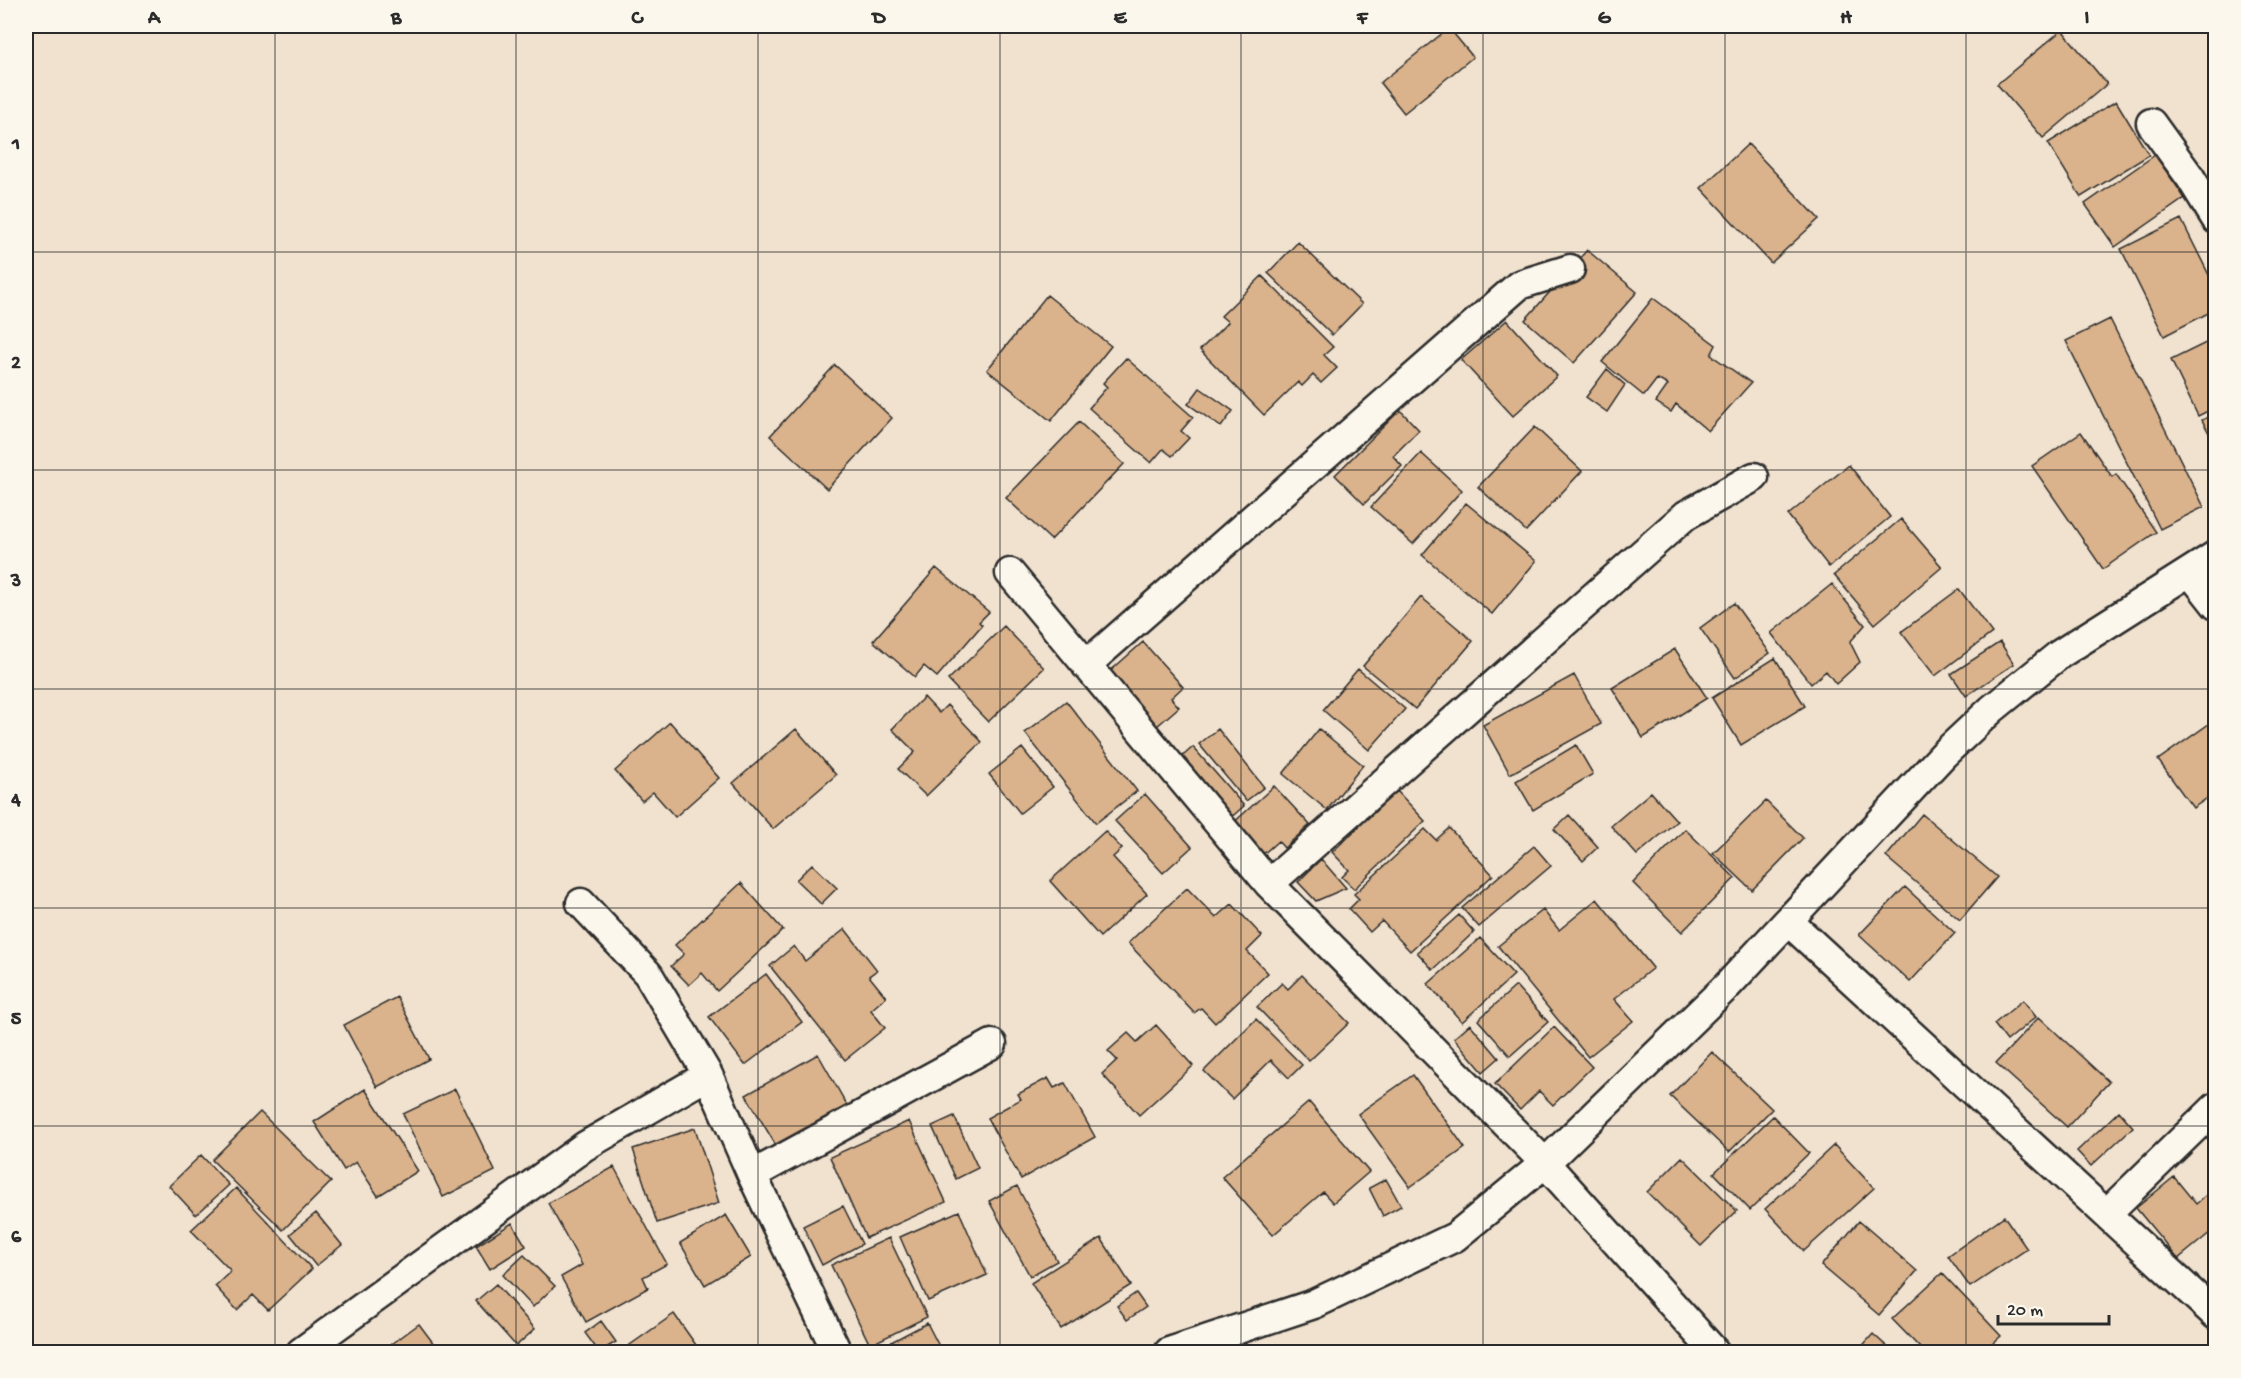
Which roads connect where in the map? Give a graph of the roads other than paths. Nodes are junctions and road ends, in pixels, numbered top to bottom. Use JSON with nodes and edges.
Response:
{"nodes":[{"id":1,"x":2151,"y":123,"type":"dead end"},
{"id":2,"x":2216,"y":219,"type":"edge"},
{"id":3,"x":1570,"y":269,"type":"dead end"},
{"id":4,"x":1754,"y":477,"type":"dead end"},
{"id":5,"x":2216,"y":555,"type":"edge"},
{"id":6,"x":2190,"y":572,"type":"junction"},
{"id":7,"x":1010,"y":573,"type":"dead end"},
{"id":8,"x":2216,"y":605,"type":"edge"},
{"id":9,"x":1086,"y":665,"type":"junction"},
{"id":10,"x":1269,"y":884,"type":"junction"},
{"id":11,"x":580,"y":903,"type":"dead end"},
{"id":12,"x":1788,"y":921,"type":"junction"},
{"id":13,"x":992,"y":1044,"type":"dead end"},
{"id":14,"x":708,"y":1075,"type":"junction"},
{"id":15,"x":2216,"y":1107,"type":"edge"},
{"id":16,"x":1545,"y":1163,"type":"junction"},
{"id":17,"x":752,"y":1175,"type":"junction"},
{"id":18,"x":2107,"y":1213,"type":"junction"},
{"id":19,"x":2216,"y":1314,"type":"edge"},
{"id":20,"x":301,"y":1353,"type":"edge"},
{"id":21,"x":837,"y":1353,"type":"edge"},
{"id":22,"x":1169,"y":1353,"type":"edge"},
{"id":23,"x":1715,"y":1353,"type":"edge"}],
"edges":[{"from":1,"to":2,"type":"street"},
{"from":3,"to":9,"type":"street"},
{"from":4,"to":10,"type":"street"},
{"from":5,"to":6,"type":"street"},
{"from":6,"to":8,"type":"street"},
{"from":6,"to":12,"type":"street"},
{"from":7,"to":9,"type":"street"},
{"from":9,"to":10,"type":"street"},
{"from":10,"to":16,"type":"street"},
{"from":11,"to":14,"type":"street"},
{"from":12,"to":16,"type":"street"},
{"from":12,"to":18,"type":"street"},
{"from":13,"to":17,"type":"street"},
{"from":14,"to":17,"type":"street"},
{"from":14,"to":20,"type":"street"},
{"from":15,"to":18,"type":"street"},
{"from":16,"to":22,"type":"street"},
{"from":16,"to":23,"type":"street"},
{"from":17,"to":21,"type":"street"},
{"from":18,"to":19,"type":"street"}]}
